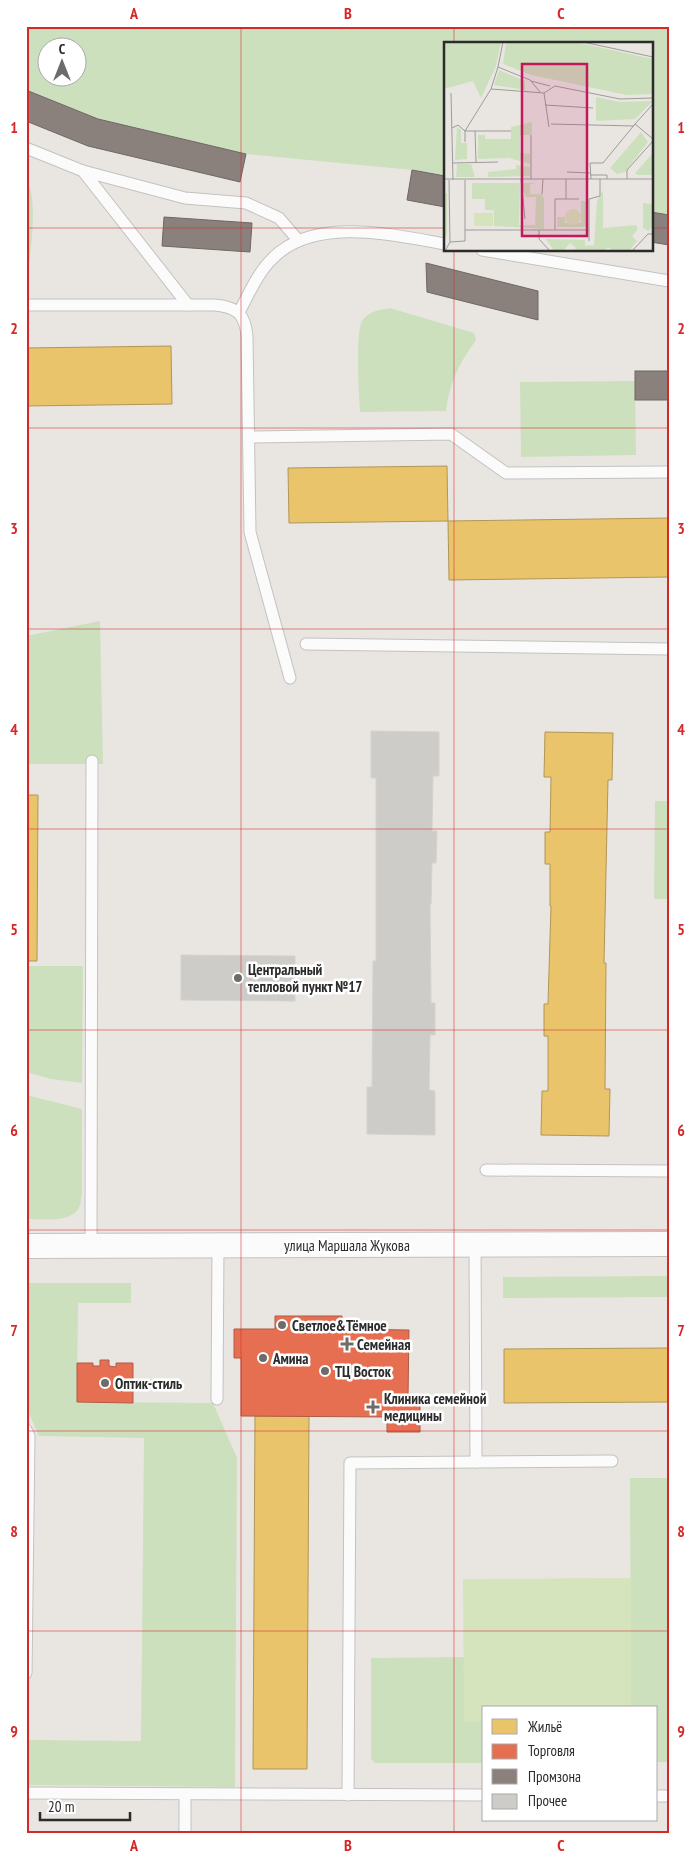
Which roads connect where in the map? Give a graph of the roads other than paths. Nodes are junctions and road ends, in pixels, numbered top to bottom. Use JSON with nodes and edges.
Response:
{"nodes":[{"id":1,"x":26,"y":148,"type":"edge"},
{"id":2,"x":83,"y":171,"type":"junction"},
{"id":3,"x":298,"y":240,"type":"junction"},
{"id":4,"x":444,"y":244,"type":"edge"},
{"id":5,"x":488,"y":251,"type":"edge"},
{"id":6,"x":669,"y":282,"type":"edge"},
{"id":7,"x":26,"y":305,"type":"edge"},
{"id":8,"x":188,"y":305,"type":"junction"},
{"id":9,"x":239,"y":312,"type":"junction"},
{"id":10,"x":249,"y":437,"type":"junction"},
{"id":11,"x":669,"y":472,"type":"edge"},
{"id":12,"x":306,"y":644,"type":"dead end"},
{"id":13,"x":669,"y":649,"type":"edge"},
{"id":14,"x":290,"y":678,"type":"dead end"},
{"id":15,"x":92,"y":761,"type":"dead end"},
{"id":16,"x":486,"y":1170,"type":"dead end"},
{"id":17,"x":669,"y":1171,"type":"edge"},
{"id":18,"x":475,"y":1244,"type":"junction"},
{"id":19,"x":669,"y":1244,"type":"edge"},
{"id":20,"x":91,"y":1245,"type":"junction"},
{"id":21,"x":218,"y":1245,"type":"junction"},
{"id":22,"x":26,"y":1246,"type":"edge"},
{"id":23,"x":217,"y":1399,"type":"dead end"},
{"id":24,"x":26,"y":1430,"type":"edge"},
{"id":25,"x":612,"y":1461,"type":"dead end"},
{"id":26,"x":476,"y":1462,"type":"junction"},
{"id":27,"x":26,"y":1673,"type":"edge"},
{"id":28,"x":26,"y":1794,"type":"edge"},
{"id":29,"x":185,"y":1794,"type":"junction"},
{"id":30,"x":348,"y":1795,"type":"junction"},
{"id":31,"x":482,"y":1796,"type":"edge"},
{"id":32,"x":185,"y":1833,"type":"edge"}],
"edges":[{"from":1,"to":2,"type":"lane"},
{"from":2,"to":3,"type":"lane"},
{"from":2,"to":8,"type":"lane"},
{"from":3,"to":4,"type":"lane"},
{"from":3,"to":9,"type":"lane"},
{"from":5,"to":6,"type":"lane"},
{"from":7,"to":8,"type":"lane"},
{"from":8,"to":9,"type":"lane"},
{"from":9,"to":10,"type":"lane"},
{"from":10,"to":11,"type":"lane"},
{"from":10,"to":14,"type":"lane"},
{"from":12,"to":13,"type":"lane"},
{"from":15,"to":20,"type":"lane"},
{"from":16,"to":17,"type":"lane"},
{"from":18,"to":19,"type":"street","name":"улица Маршала Жукова"},
{"from":18,"to":21,"type":"street","name":"улица Маршала Жукова"},
{"from":18,"to":26,"type":"lane"},
{"from":20,"to":21,"type":"street","name":"улица Маршала Жукова"},
{"from":20,"to":22,"type":"street","name":"улица Маршала Жукова"},
{"from":21,"to":23,"type":"lane"},
{"from":24,"to":27,"type":"lane"},
{"from":25,"to":26,"type":"lane"},
{"from":26,"to":30,"type":"lane"},
{"from":28,"to":29,"type":"lane"},
{"from":29,"to":30,"type":"lane"},
{"from":29,"to":32,"type":"lane"},
{"from":30,"to":31,"type":"lane"}]}
